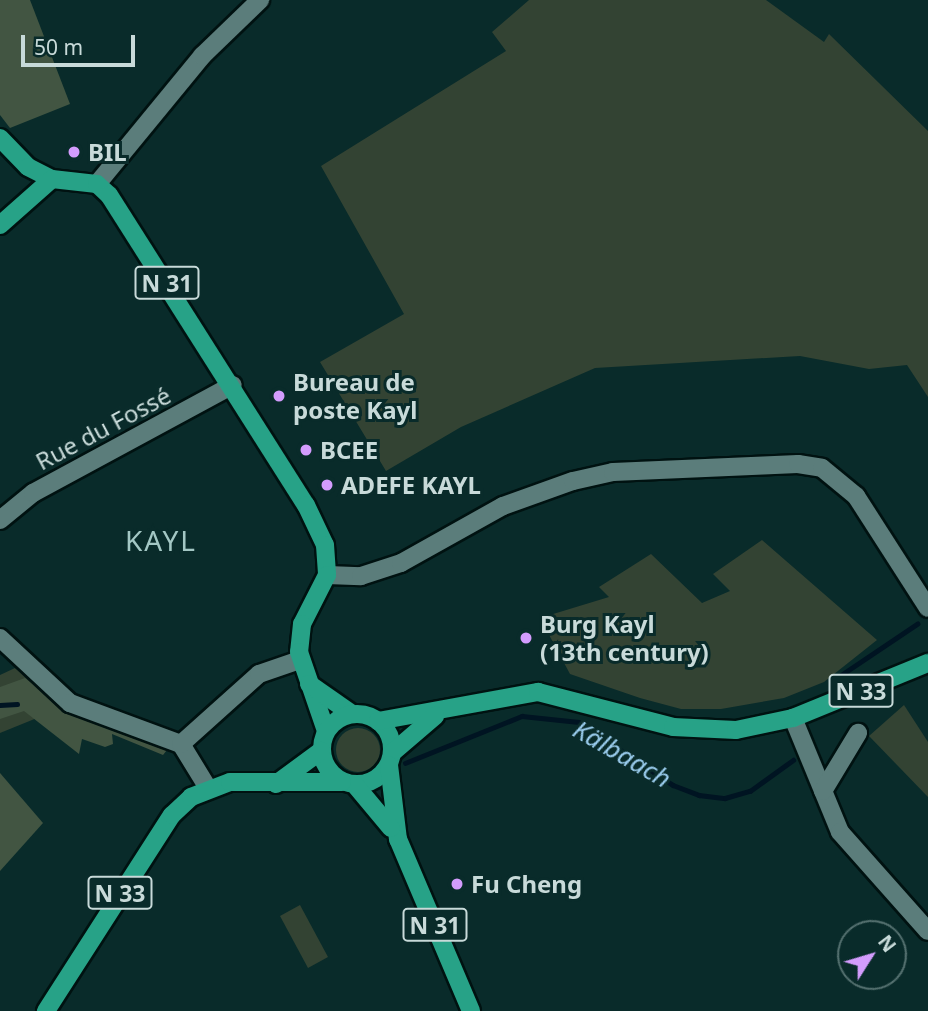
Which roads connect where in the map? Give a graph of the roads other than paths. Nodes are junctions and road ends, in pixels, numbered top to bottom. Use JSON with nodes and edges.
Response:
{"nodes":[{"id":1,"x":260,"y":0,"type":"edge"},
{"id":2,"x":0,"y":138,"type":"edge"},
{"id":3,"x":52,"y":179,"type":"junction"},
{"id":4,"x":97,"y":184,"type":"junction"},
{"id":5,"x":0,"y":225,"type":"edge"},
{"id":6,"x":233,"y":386,"type":"junction"},
{"id":7,"x":0,"y":520,"type":"edge"},
{"id":8,"x":327,"y":575,"type":"junction"},
{"id":9,"x":928,"y":608,"type":"edge"},
{"id":10,"x":0,"y":638,"type":"edge"},
{"id":11,"x":300,"y":660,"type":"junction"},
{"id":12,"x":928,"y":663,"type":"edge"},
{"id":13,"x":306,"y":681,"type":"junction"},
{"id":14,"x":441,"y":712,"type":"junction"},
{"id":15,"x":352,"y":714,"type":"junction"},
{"id":16,"x":793,"y":718,"type":"junction"},
{"id":17,"x":378,"y":721,"type":"junction"},
{"id":18,"x":326,"y":731,"type":"junction"},
{"id":19,"x":858,"y":733,"type":"dead end"},
{"id":20,"x":181,"y":744,"type":"junction"},
{"id":21,"x":321,"y":751,"type":"junction"},
{"id":22,"x":391,"y":759,"type":"junction"},
{"id":23,"x":275,"y":784,"type":"junction"},
{"id":24,"x":348,"y":784,"type":"junction"},
{"id":25,"x":208,"y":788,"type":"junction"},
{"id":26,"x":823,"y":791,"type":"junction"},
{"id":27,"x":398,"y":839,"type":"junction"},
{"id":28,"x":928,"y":931,"type":"edge"},
{"id":29,"x":46,"y":1011,"type":"edge"},
{"id":30,"x":471,"y":1011,"type":"edge"}],
"edges":[{"from":1,"to":4,"type":"street"},
{"from":2,"to":3,"type":"main road"},
{"from":3,"to":4,"type":"main road"},
{"from":3,"to":5,"type":"main road"},
{"from":4,"to":6,"type":"main road","number":"N 31"},
{"from":6,"to":7,"type":"street","name":"Rue du Fossé"},
{"from":6,"to":8,"type":"main road","number":"N 31"},
{"from":8,"to":9,"type":"street"},
{"from":8,"to":11,"type":"main road"},
{"from":10,"to":20,"type":"street"},
{"from":11,"to":13,"type":"main road"},
{"from":11,"to":20,"type":"street"},
{"from":12,"to":16,"type":"main road","number":"N 33"},
{"from":13,"to":15,"type":"main road"},
{"from":13,"to":18,"type":"main road"},
{"from":14,"to":16,"type":"main road","number":"N 33"},
{"from":14,"to":17,"type":"main road","number":"N 33"},
{"from":14,"to":22,"type":"main road","number":"N 33"},
{"from":15,"to":17,"type":"main road"},
{"from":15,"to":18,"type":"main road"},
{"from":16,"to":26,"type":"street"},
{"from":17,"to":22,"type":"main road"},
{"from":18,"to":21,"type":"main road"},
{"from":19,"to":26,"type":"street"},
{"from":20,"to":25,"type":"street"},
{"from":21,"to":23,"type":"main road"},
{"from":21,"to":24,"type":"main road"},
{"from":22,"to":24,"type":"main road"},
{"from":22,"to":27,"type":"main road","number":"N 31"},
{"from":23,"to":24,"type":"main road"},
{"from":23,"to":25,"type":"main road"},
{"from":24,"to":27,"type":"main road","number":"N 31"},
{"from":25,"to":29,"type":"main road","number":"N 33"},
{"from":26,"to":28,"type":"street"},
{"from":27,"to":30,"type":"main road","number":"N 31"}]}
